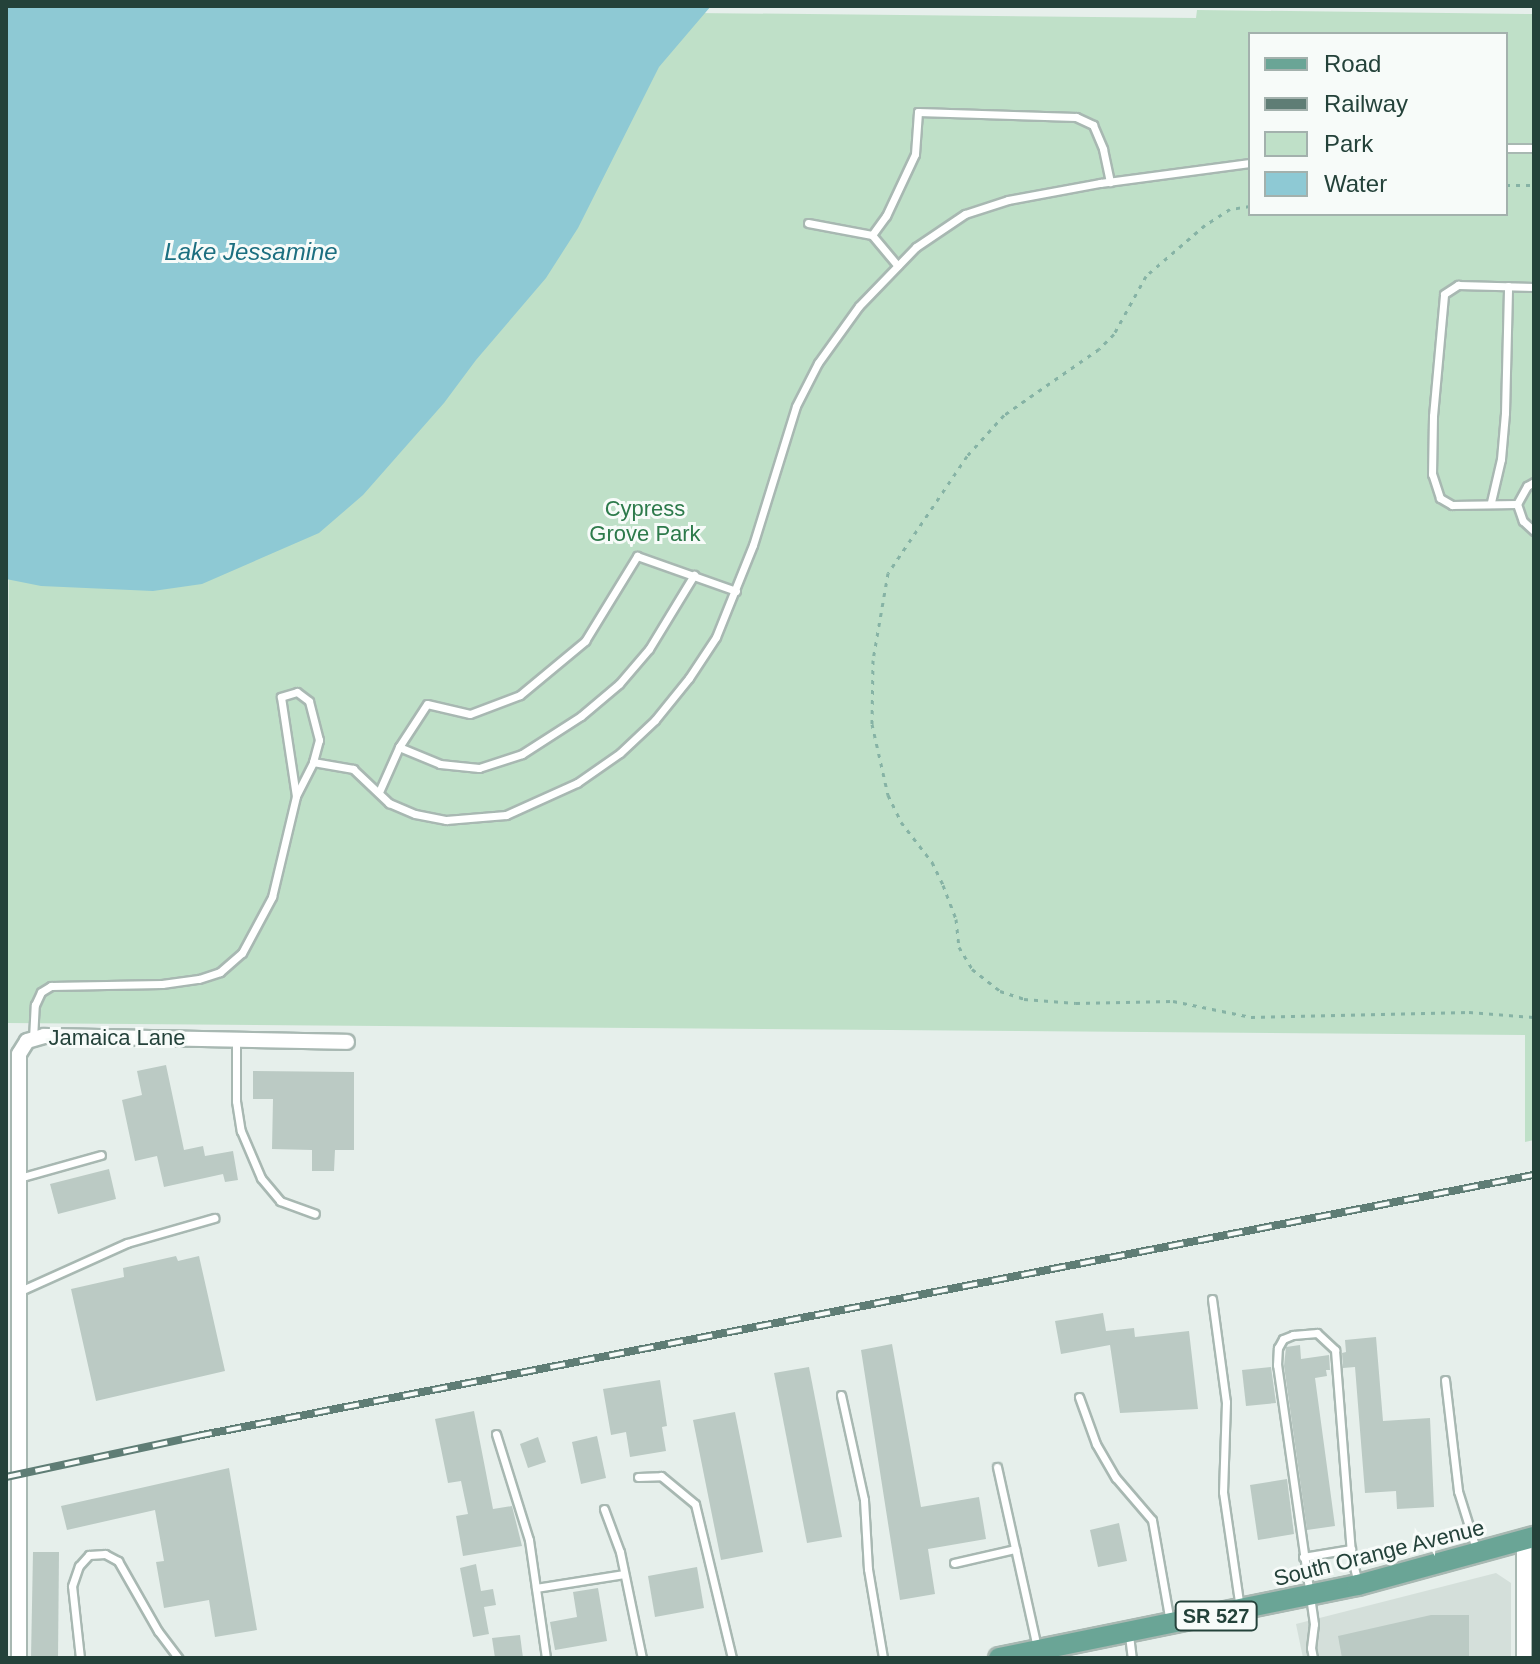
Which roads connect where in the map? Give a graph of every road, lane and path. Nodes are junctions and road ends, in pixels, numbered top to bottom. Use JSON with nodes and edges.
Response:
{"nodes":[{"id":1,"x":1508,"y":148,"type":"edge"},
{"id":2,"x":1534,"y":148,"type":"edge"},
{"id":3,"x":1248,"y":163,"type":"edge"},
{"id":4,"x":1110,"y":182,"type":"junction"},
{"id":5,"x":1508,"y":185,"type":"edge"},
{"id":6,"x":1534,"y":185,"type":"edge"},
{"id":7,"x":1248,"y":206,"type":"edge"},
{"id":8,"x":808,"y":223,"type":"dead end"},
{"id":9,"x":872,"y":235,"type":"junction"},
{"id":10,"x":898,"y":266,"type":"junction"},
{"id":11,"x":1508,"y":286,"type":"junction"},
{"id":12,"x":1534,"y":287,"type":"edge"},
{"id":13,"x":1534,"y":482,"type":"edge"},
{"id":14,"x":1491,"y":502,"type":"junction"},
{"id":15,"x":1517,"y":504,"type":"junction"},
{"id":16,"x":1534,"y":531,"type":"edge"},
{"id":17,"x":694,"y":575,"type":"junction"},
{"id":18,"x":736,"y":591,"type":"junction"},
{"id":19,"x":399,"y":747,"type":"junction"},
{"id":20,"x":313,"y":762,"type":"junction"},
{"id":21,"x":379,"y":792,"type":"junction"},
{"id":22,"x":296,"y":796,"type":"junction"},
{"id":23,"x":1534,"y":1017,"type":"edge"},
{"id":24,"x":33,"y":1039,"type":"junction"},
{"id":25,"x":236,"y":1040,"type":"junction"},
{"id":26,"x":347,"y":1042,"type":"dead end"},
{"id":27,"x":101,"y":1155,"type":"dead end"},
{"id":28,"x":16,"y":1178,"type":"junction"},
{"id":29,"x":315,"y":1214,"type":"dead end"},
{"id":30,"x":214,"y":1218,"type":"dead end"},
{"id":31,"x":16,"y":1292,"type":"junction"},
{"id":32,"x":1212,"y":1299,"type":"dead end"},
{"id":33,"x":1445,"y":1380,"type":"dead end"},
{"id":34,"x":841,"y":1395,"type":"dead end"},
{"id":35,"x":1079,"y":1397,"type":"dead end"},
{"id":36,"x":496,"y":1434,"type":"dead end"},
{"id":37,"x":997,"y":1467,"type":"dead end"},
{"id":38,"x":638,"y":1477,"type":"dead end"},
{"id":39,"x":604,"y":1509,"type":"dead end"},
{"id":40,"x":1529,"y":1539,"type":"edge"},
{"id":41,"x":1015,"y":1549,"type":"junction"},
{"id":42,"x":1351,"y":1549,"type":"junction"},
{"id":43,"x":1478,"y":1554,"type":"junction"},
{"id":44,"x":1303,"y":1557,"type":"junction"},
{"id":45,"x":954,"y":1563,"type":"dead end"},
{"id":46,"x":624,"y":1574,"type":"junction"},
{"id":47,"x":1358,"y":1585,"type":"junction"},
{"id":48,"x":536,"y":1588,"type":"junction"},
{"id":49,"x":1310,"y":1596,"type":"junction"},
{"id":50,"x":1240,"y":1611,"type":"junction"},
{"id":51,"x":1171,"y":1624,"type":"junction"},
{"id":52,"x":1128,"y":1633,"type":"junction"},
{"id":53,"x":1046,"y":1652,"type":"edge"},
{"id":54,"x":19,"y":1658,"type":"edge"},
{"id":55,"x":80,"y":1658,"type":"edge"},
{"id":56,"x":178,"y":1658,"type":"edge"},
{"id":57,"x":546,"y":1658,"type":"edge"},
{"id":58,"x":642,"y":1658,"type":"edge"},
{"id":59,"x":732,"y":1658,"type":"edge"},
{"id":60,"x":883,"y":1658,"type":"edge"},
{"id":61,"x":999,"y":1658,"type":"edge"},
{"id":62,"x":1132,"y":1658,"type":"edge"},
{"id":63,"x":1313,"y":1658,"type":"edge"},
{"id":64,"x":1524,"y":1658,"type":"edge"}],
"edges":[{"from":1,"to":2,"type":"lane"},
{"from":3,"to":4,"type":"lane"},
{"from":4,"to":9,"type":"lane"},
{"from":4,"to":10,"type":"lane"},
{"from":5,"to":6,"type":"path"},
{"from":7,"to":23,"type":"path"},
{"from":8,"to":9,"type":"lane"},
{"from":9,"to":10,"type":"lane"},
{"from":10,"to":18,"type":"lane"},
{"from":11,"to":12,"type":"lane"},
{"from":11,"to":14,"type":"lane"},
{"from":11,"to":14,"type":"lane"},
{"from":13,"to":15,"type":"lane"},
{"from":14,"to":15,"type":"lane"},
{"from":15,"to":16,"type":"lane"},
{"from":17,"to":18,"type":"lane"},
{"from":17,"to":19,"type":"lane"},
{"from":17,"to":19,"type":"lane"},
{"from":18,"to":21,"type":"lane"},
{"from":19,"to":21,"type":"lane"},
{"from":20,"to":21,"type":"lane"},
{"from":20,"to":22,"type":"lane"},
{"from":20,"to":22,"type":"lane"},
{"from":22,"to":24,"type":"lane"},
{"from":24,"to":25,"type":"street","name":"Jamaica Lane"},
{"from":24,"to":28,"type":"street","name":"Jamaica Lane"},
{"from":25,"to":26,"type":"street","name":"Jamaica Lane"},
{"from":25,"to":29,"type":"lane"},
{"from":27,"to":28,"type":"lane"},
{"from":28,"to":31,"type":"street","name":"Jamaica Lane"},
{"from":30,"to":31,"type":"lane"},
{"from":31,"to":54,"type":"street","name":"Jamaica Lane"},
{"from":32,"to":50,"type":"lane"},
{"from":33,"to":43,"type":"lane"},
{"from":34,"to":60,"type":"lane"},
{"from":35,"to":51,"type":"lane"},
{"from":36,"to":48,"type":"lane"},
{"from":37,"to":41,"type":"lane"},
{"from":38,"to":59,"type":"lane"},
{"from":39,"to":46,"type":"lane"},
{"from":40,"to":43,"type":"main road","name":"South Orange Avenue","number":"SR 527"},
{"from":40,"to":64,"type":"street"},
{"from":41,"to":45,"type":"lane"},
{"from":41,"to":53,"type":"lane"},
{"from":42,"to":44,"type":"lane"},
{"from":42,"to":44,"type":"lane"},
{"from":42,"to":47,"type":"lane"},
{"from":43,"to":47,"type":"main road","name":"South Orange Avenue","number":"SR 527"},
{"from":44,"to":49,"type":"lane"},
{"from":46,"to":48,"type":"lane"},
{"from":46,"to":58,"type":"lane"},
{"from":47,"to":49,"type":"main road","name":"South Orange Avenue","number":"SR 527"},
{"from":48,"to":57,"type":"lane"},
{"from":49,"to":50,"type":"main road","name":"South Orange Avenue","number":"SR 527"},
{"from":49,"to":63,"type":"lane"},
{"from":50,"to":51,"type":"main road","name":"South Orange Avenue","number":"SR 527"},
{"from":51,"to":52,"type":"main road","name":"South Orange Avenue","number":"SR 527"},
{"from":52,"to":53,"type":"main road","name":"South Orange Avenue","number":"SR 527"},
{"from":52,"to":62,"type":"lane"},
{"from":53,"to":61,"type":"main road","name":"South Orange Avenue","number":"SR 527"},
{"from":55,"to":56,"type":"lane"}]}
